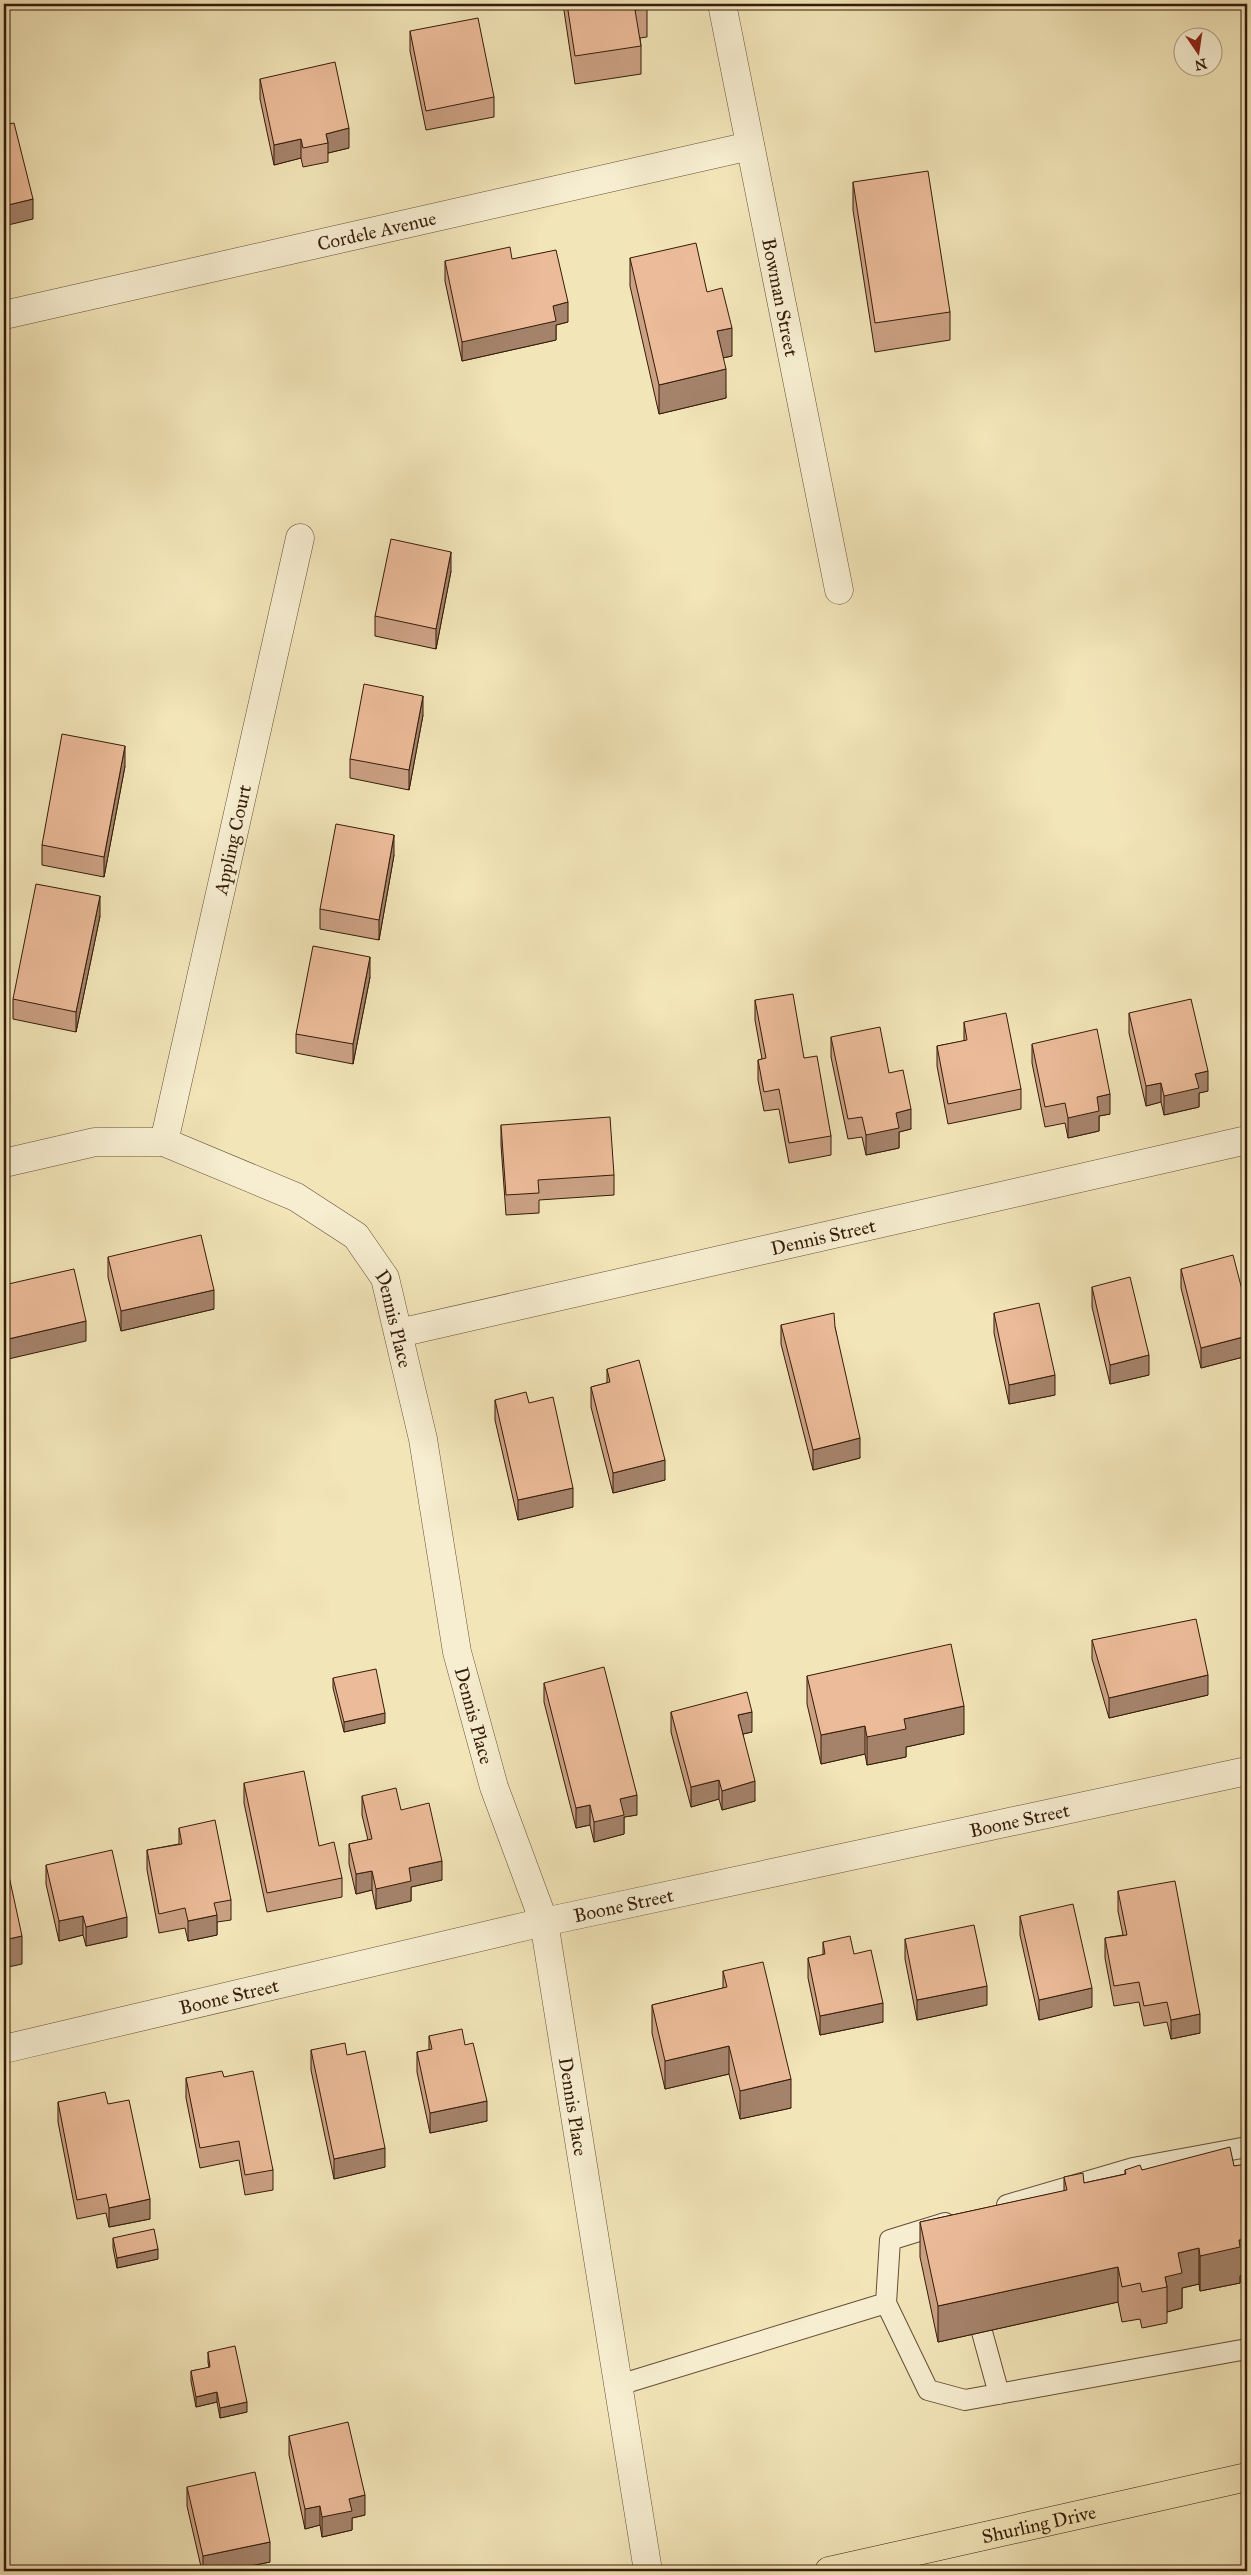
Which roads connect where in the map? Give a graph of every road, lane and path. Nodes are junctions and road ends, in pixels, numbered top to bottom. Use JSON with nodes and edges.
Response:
{"nodes":[{"id":1,"x":722,"y":4,"type":"edge"},
{"id":2,"x":750,"y":146,"type":"junction"},
{"id":3,"x":4,"y":315,"type":"edge"},
{"id":4,"x":300,"y":538,"type":"dead end"},
{"id":5,"x":839,"y":590,"type":"dead end"},
{"id":6,"x":1247,"y":1140,"type":"edge"},
{"id":7,"x":164,"y":1142,"type":"junction"},
{"id":8,"x":4,"y":1163,"type":"edge"},
{"id":9,"x":399,"y":1333,"type":"junction"},
{"id":10,"x":1247,"y":1771,"type":"edge"},
{"id":11,"x":544,"y":1922,"type":"junction"},
{"id":12,"x":4,"y":2049,"type":"edge"},
{"id":13,"x":1247,"y":2147,"type":"edge"},
{"id":14,"x":990,"y":2210,"type":"edge"},
{"id":15,"x":957,"y":2226,"type":"edge"},
{"id":16,"x":886,"y":2303,"type":"junction"},
{"id":17,"x":982,"y":2332,"type":"edge"},
{"id":18,"x":1247,"y":2349,"type":"edge"},
{"id":19,"x":619,"y":2384,"type":"junction"},
{"id":20,"x":999,"y":2394,"type":"junction"},
{"id":21,"x":1247,"y":2477,"type":"edge"},
{"id":22,"x":648,"y":2571,"type":"edge"},
{"id":23,"x":830,"y":2571,"type":"edge"}],
"edges":[{"from":1,"to":2,"type":"street","name":"Bowman Street"},
{"from":2,"to":3,"type":"street","name":"Cordele Avenue"},
{"from":2,"to":5,"type":"street","name":"Bowman Street"},
{"from":4,"to":7,"type":"street","name":"Appling Court"},
{"from":6,"to":9,"type":"street","name":"Dennis Street"},
{"from":7,"to":8,"type":"street","name":"Dennis Place"},
{"from":7,"to":9,"type":"street","name":"Dennis Place"},
{"from":9,"to":11,"type":"street","name":"Dennis Place"},
{"from":10,"to":11,"type":"street","name":"Boone Street"},
{"from":11,"to":12,"type":"street","name":"Boone Street"},
{"from":11,"to":19,"type":"street","name":"Dennis Place"},
{"from":13,"to":14,"type":"lane"},
{"from":15,"to":16,"type":"lane"},
{"from":16,"to":19,"type":"lane"},
{"from":16,"to":20,"type":"lane"},
{"from":17,"to":20,"type":"lane"},
{"from":18,"to":20,"type":"lane"},
{"from":19,"to":22,"type":"street","name":"Dennis Place"},
{"from":21,"to":23,"type":"main road","name":"Shurling Drive"}]}
